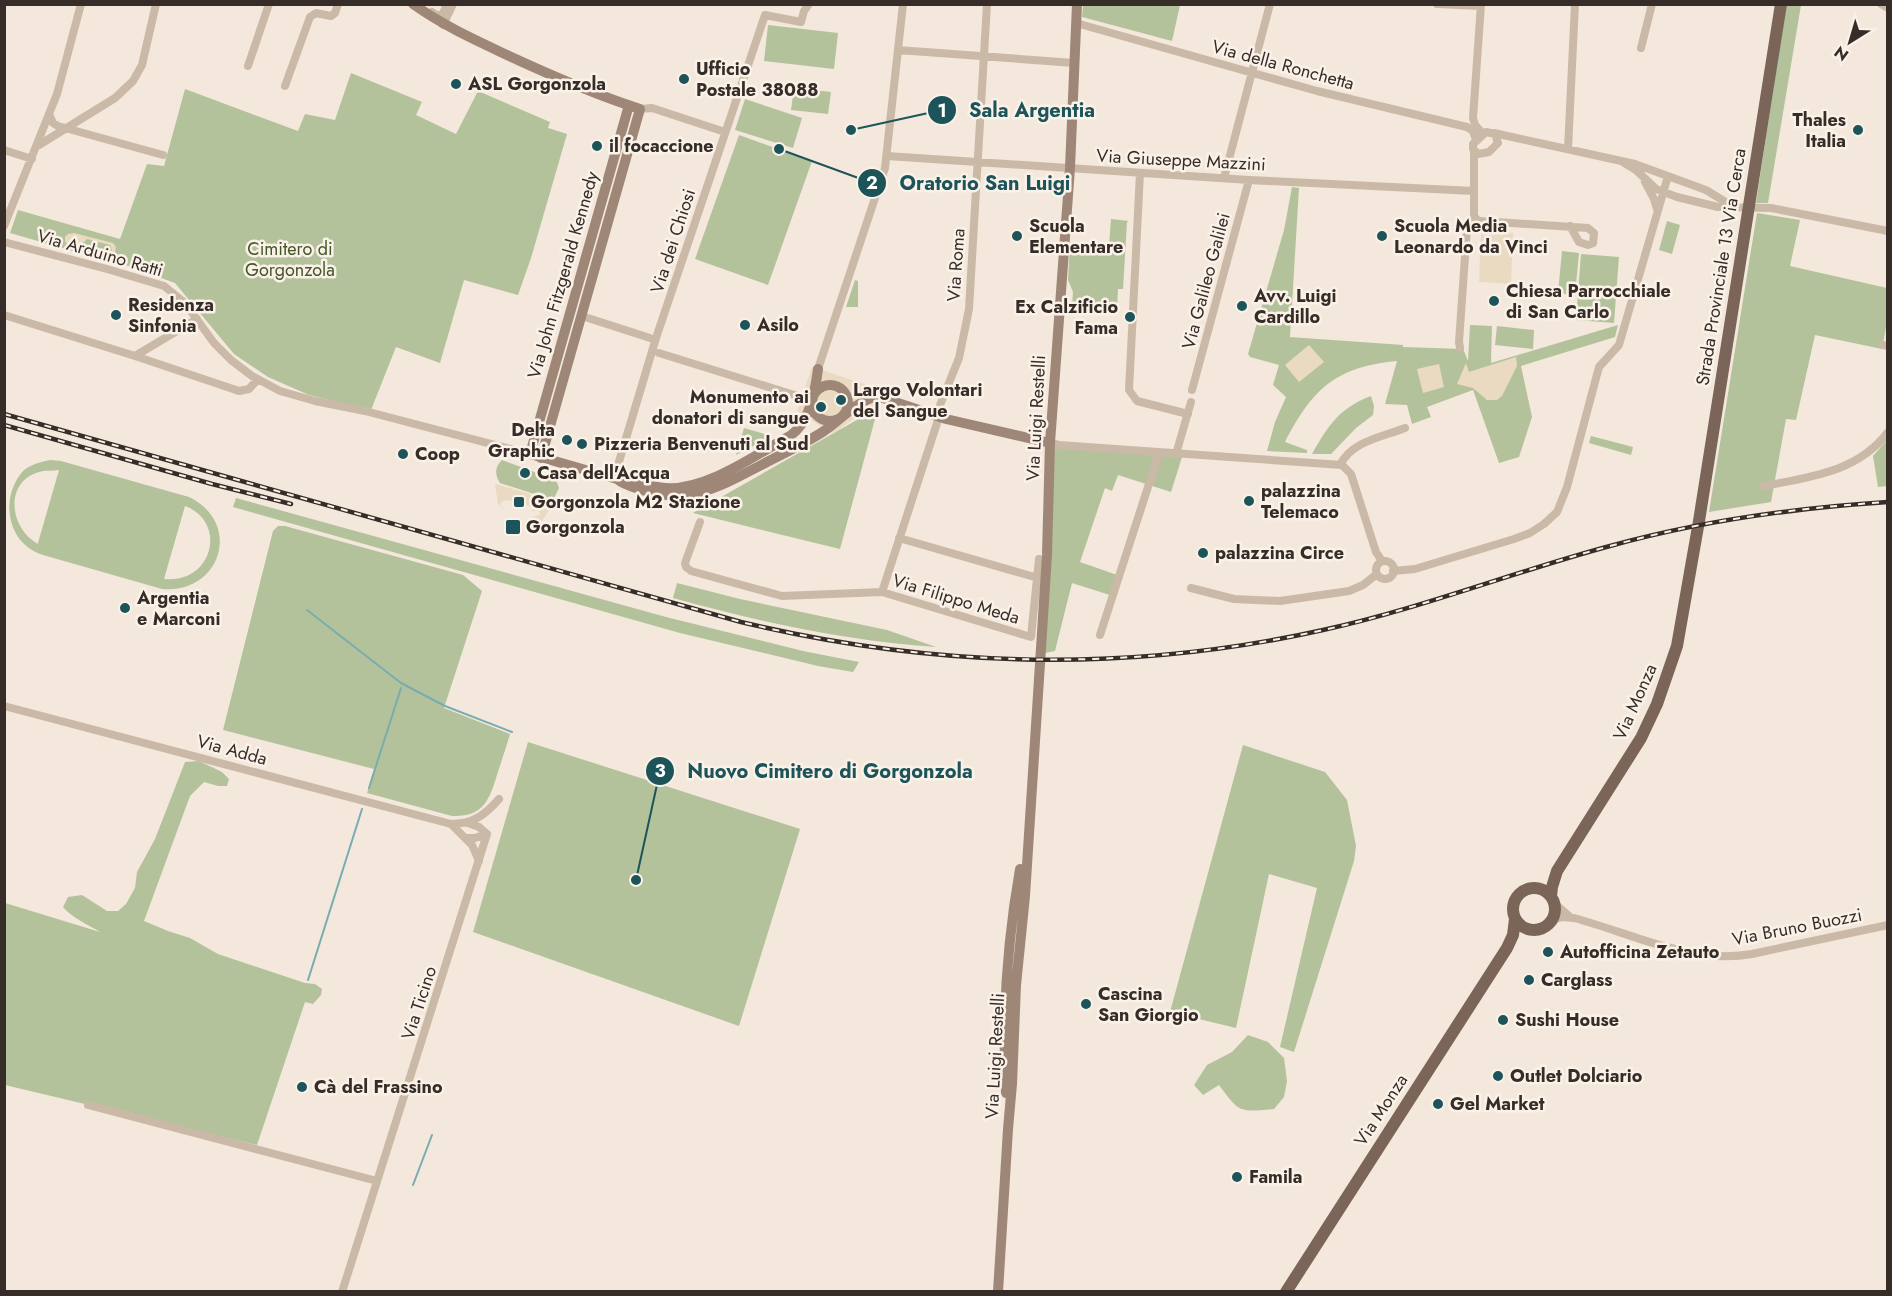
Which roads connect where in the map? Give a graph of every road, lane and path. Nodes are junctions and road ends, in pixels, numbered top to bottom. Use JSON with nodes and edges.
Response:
{"nodes":[{"id":1,"x":81,"y":4,"type":"edge"},
{"id":2,"x":156,"y":4,"type":"edge"},
{"id":3,"x":269,"y":4,"type":"edge"},
{"id":4,"x":338,"y":4,"type":"edge"},
{"id":5,"x":413,"y":4,"type":"edge"},
{"id":6,"x":420,"y":4,"type":"edge"},
{"id":7,"x":809,"y":4,"type":"edge"},
{"id":8,"x":903,"y":4,"type":"edge"},
{"id":9,"x":987,"y":4,"type":"edge"},
{"id":10,"x":1077,"y":4,"type":"edge"},
{"id":11,"x":1270,"y":4,"type":"edge"},
{"id":12,"x":1437,"y":4,"type":"edge"},
{"id":13,"x":1575,"y":4,"type":"edge"},
{"id":14,"x":1652,"y":4,"type":"edge"},
{"id":15,"x":1781,"y":4,"type":"edge"},
{"id":16,"x":1881,"y":4,"type":"edge"},
{"id":17,"x":446,"y":5,"type":"edge"},
{"id":18,"x":1481,"y":5,"type":"edge"},
{"id":19,"x":1887,"y":8,"type":"edge"},
{"id":20,"x":1076,"y":23,"type":"junction"},
{"id":21,"x":444,"y":26,"type":"junction"},
{"id":22,"x":1641,"y":48,"type":"dead end"},
{"id":23,"x":898,"y":50,"type":"junction"},
{"id":24,"x":984,"y":56,"type":"junction"},
{"id":25,"x":1074,"y":63,"type":"junction"},
{"id":26,"x":248,"y":66,"type":"dead end"},
{"id":27,"x":1251,"y":73,"type":"junction"},
{"id":28,"x":285,"y":87,"type":"dead end"},
{"id":29,"x":634,"y":107,"type":"junction"},
{"id":30,"x":50,"y":114,"type":"junction"},
{"id":31,"x":63,"y":128,"type":"junction"},
{"id":32,"x":725,"y":132,"type":"junction"},
{"id":33,"x":1494,"y":133,"type":"junction"},
{"id":34,"x":1480,"y":137,"type":"junction"},
{"id":35,"x":1516,"y":139,"type":"junction"},
{"id":36,"x":1496,"y":145,"type":"junction"},
{"id":37,"x":37,"y":146,"type":"junction"},
{"id":38,"x":1568,"y":149,"type":"junction"},
{"id":39,"x":4,"y":150,"type":"edge"},
{"id":40,"x":1474,"y":151,"type":"junction"},
{"id":41,"x":1488,"y":153,"type":"junction"},
{"id":42,"x":163,"y":155,"type":"dead end"},
{"id":43,"x":887,"y":156,"type":"junction"},
{"id":44,"x":32,"y":159,"type":"junction"},
{"id":45,"x":978,"y":162,"type":"junction"},
{"id":46,"x":1623,"y":162,"type":"junction"},
{"id":47,"x":1070,"y":168,"type":"junction"},
{"id":48,"x":1140,"y":173,"type":"junction"},
{"id":49,"x":1641,"y":174,"type":"junction"},
{"id":50,"x":1475,"y":175,"type":"junction"},
{"id":51,"x":1668,"y":176,"type":"junction"},
{"id":52,"x":1224,"y":178,"type":"junction"},
{"id":53,"x":1249,"y":180,"type":"junction"},
{"id":54,"x":1474,"y":191,"type":"junction"},
{"id":55,"x":1662,"y":192,"type":"junction"},
{"id":56,"x":1737,"y":208,"type":"junction"},
{"id":57,"x":1657,"y":210,"type":"junction"},
{"id":58,"x":1474,"y":217,"type":"junction"},
{"id":59,"x":4,"y":226,"type":"edge"},
{"id":60,"x":1570,"y":226,"type":"dead end"},
{"id":61,"x":1887,"y":231,"type":"edge"},
{"id":62,"x":4,"y":242,"type":"edge"},
{"id":63,"x":4,"y":315,"type":"edge"},
{"id":64,"x":588,"y":318,"type":"dead end"},
{"id":65,"x":197,"y":319,"type":"junction"},
{"id":66,"x":650,"y":338,"type":"dead end"},
{"id":67,"x":1460,"y":348,"type":"dead end"},
{"id":68,"x":659,"y":353,"type":"dead end"},
{"id":69,"x":135,"y":356,"type":"junction"},
{"id":70,"x":818,"y":369,"type":"joint"},
{"id":71,"x":257,"y":380,"type":"junction"},
{"id":72,"x":1192,"y":390,"type":"dead end"},
{"id":73,"x":809,"y":397,"type":"junction"},
{"id":74,"x":1191,"y":402,"type":"dead end"},
{"id":75,"x":1188,"y":414,"type":"junction"},
{"id":76,"x":937,"y":416,"type":"junction"},
{"id":77,"x":841,"y":417,"type":"junction"},
{"id":78,"x":1405,"y":428,"type":"dead end"},
{"id":79,"x":1887,"y":432,"type":"edge"},
{"id":80,"x":1050,"y":442,"type":"junction"},
{"id":81,"x":1160,"y":453,"type":"junction"},
{"id":82,"x":1176,"y":454,"type":"junction"},
{"id":83,"x":535,"y":456,"type":"junction"},
{"id":84,"x":1340,"y":465,"type":"junction"},
{"id":85,"x":617,"y":479,"type":"junction"},
{"id":86,"x":1764,"y":486,"type":"dead end"},
{"id":87,"x":700,"y":522,"type":"dead end"},
{"id":88,"x":1696,"y":534,"type":"joint"},
{"id":89,"x":899,"y":538,"type":"junction"},
{"id":90,"x":1039,"y":559,"type":"dead end"},
{"id":91,"x":1382,"y":561,"type":"junction"},
{"id":92,"x":1393,"y":571,"type":"junction"},
{"id":93,"x":1377,"y":574,"type":"junction"},
{"id":94,"x":1038,"y":578,"type":"junction"},
{"id":95,"x":1191,"y":588,"type":"dead end"},
{"id":96,"x":882,"y":592,"type":"junction"},
{"id":97,"x":1100,"y":635,"type":"dead end"},
{"id":98,"x":4,"y":706,"type":"edge"},
{"id":99,"x":499,"y":799,"type":"dead end"},
{"id":100,"x":468,"y":823,"type":"junction"},
{"id":101,"x":451,"y":824,"type":"junction"},
{"id":102,"x":487,"y":834,"type":"junction"},
{"id":103,"x":466,"y":838,"type":"junction"},
{"id":104,"x":479,"y":861,"type":"junction"},
{"id":105,"x":1560,"y":866,"type":"junction"},
{"id":106,"x":1535,"y":887,"type":"junction"},
{"id":107,"x":1553,"y":900,"type":"junction"},
{"id":108,"x":1574,"y":918,"type":"junction"},
{"id":109,"x":1515,"y":919,"type":"junction"},
{"id":110,"x":1551,"y":921,"type":"junction"},
{"id":111,"x":1887,"y":925,"type":"edge"},
{"id":112,"x":1531,"y":930,"type":"junction"},
{"id":113,"x":1507,"y":948,"type":"junction"},
{"id":114,"x":88,"y":1105,"type":"dead end"},
{"id":115,"x":377,"y":1181,"type":"junction"},
{"id":116,"x":342,"y":1292,"type":"edge"},
{"id":117,"x":998,"y":1292,"type":"edge"},
{"id":118,"x":1286,"y":1292,"type":"edge"}],
"edges":[{"from":1,"to":30,"type":"street"},
{"from":2,"to":31,"type":"street"},
{"from":3,"to":26,"type":"street"},
{"from":4,"to":28,"type":"street"},
{"from":5,"to":21,"type":"street"},
{"from":6,"to":17,"type":"street"},
{"from":7,"to":32,"type":"street","name":"Via dei Chiosi"},
{"from":8,"to":23,"type":"street"},
{"from":9,"to":24,"type":"street","name":"Via Roma"},
{"from":10,"to":20,"type":"street","name":"Via Luigi Restelli"},
{"from":11,"to":27,"type":"street"},
{"from":12,"to":18,"type":"street"},
{"from":13,"to":38,"type":"street"},
{"from":14,"to":22,"type":"street"},
{"from":15,"to":88,"type":"main road","name":"Strada Provinciale 13 Via Cerca"},
{"from":16,"to":19,"type":"street"},
{"from":17,"to":21,"type":"street"},
{"from":18,"to":34,"type":"street"},
{"from":20,"to":25,"type":"street","name":"Via Luigi Restelli"},
{"from":20,"to":27,"type":"street","name":"Via della Ronchetta"},
{"from":21,"to":29,"type":"street"},
{"from":23,"to":24,"type":"street"},
{"from":23,"to":43,"type":"street"},
{"from":24,"to":25,"type":"street"},
{"from":24,"to":45,"type":"street","name":"Via Roma"},
{"from":25,"to":47,"type":"street","name":"Via Luigi Restelli"},
{"from":27,"to":34,"type":"street","name":"Via della Ronchetta"},
{"from":27,"to":52,"type":"street"},
{"from":29,"to":32,"type":"street"},
{"from":29,"to":83,"type":"street","name":"Via John Fitzgerald Kennedy"},
{"from":30,"to":31,"type":"street"},
{"from":30,"to":37,"type":"street"},
{"from":31,"to":37,"type":"street"},
{"from":31,"to":42,"type":"street"},
{"from":32,"to":85,"type":"street","name":"Via dei Chiosi"},
{"from":33,"to":34,"type":"street"},
{"from":33,"to":35,"type":"street"},
{"from":33,"to":36,"type":"street"},
{"from":34,"to":40,"type":"street"},
{"from":35,"to":36,"type":"street"},
{"from":35,"to":38,"type":"street"},
{"from":36,"to":41,"type":"street"},
{"from":37,"to":44,"type":"street"},
{"from":38,"to":46,"type":"street"},
{"from":39,"to":44,"type":"street"},
{"from":40,"to":41,"type":"street"},
{"from":40,"to":50,"type":"street"},
{"from":41,"to":50,"type":"street"},
{"from":43,"to":45,"type":"street","name":"Via Giuseppe Mazzini"},
{"from":43,"to":70,"type":"street"},
{"from":44,"to":59,"type":"street"},
{"from":45,"to":47,"type":"street","name":"Via Giuseppe Mazzini"},
{"from":45,"to":76,"type":"street","name":"Via Roma"},
{"from":46,"to":49,"type":"street"},
{"from":46,"to":51,"type":"street"},
{"from":47,"to":48,"type":"street","name":"Via Giuseppe Mazzini"},
{"from":47,"to":80,"type":"street","name":"Via Luigi Restelli"},
{"from":48,"to":52,"type":"street","name":"Via Giuseppe Mazzini"},
{"from":48,"to":75,"type":"street"},
{"from":49,"to":55,"type":"street"},
{"from":49,"to":57,"type":"street"},
{"from":50,"to":54,"type":"street"},
{"from":51,"to":55,"type":"street"},
{"from":51,"to":56,"type":"street"},
{"from":52,"to":53,"type":"street","name":"Via Giuseppe Mazzini"},
{"from":53,"to":54,"type":"street","name":"Via Giuseppe Mazzini"},
{"from":53,"to":72,"type":"street","name":"Via Galileo Galilei"},
{"from":54,"to":58,"type":"street"},
{"from":55,"to":56,"type":"street"},
{"from":55,"to":57,"type":"street"},
{"from":56,"to":61,"type":"street"},
{"from":57,"to":92,"type":"street"},
{"from":58,"to":60,"type":"street"},
{"from":58,"to":67,"type":"street"},
{"from":62,"to":65,"type":"street","name":"Via Arduino Ratti"},
{"from":63,"to":69,"type":"street"},
{"from":64,"to":66,"type":"street"},
{"from":65,"to":69,"type":"street"},
{"from":65,"to":71,"type":"street","name":"Via Arduino Ratti"},
{"from":68,"to":73,"type":"street"},
{"from":69,"to":71,"type":"street"},
{"from":70,"to":73,"type":"street"},
{"from":71,"to":83,"type":"street","name":"Via Arduino Ratti"},
{"from":73,"to":77,"type":"street"},
{"from":73,"to":77,"type":"street"},
{"from":73,"to":85,"type":"street"},
{"from":74,"to":75,"type":"street"},
{"from":75,"to":82,"type":"street"},
{"from":76,"to":77,"type":"street"},
{"from":76,"to":80,"type":"street"},
{"from":76,"to":89,"type":"street","name":"Via Roma"},
{"from":77,"to":85,"type":"street"},
{"from":78,"to":84,"type":"street"},
{"from":79,"to":86,"type":"street"},
{"from":80,"to":81,"type":"street"},
{"from":80,"to":117,"type":"street","name":"Via Luigi Restelli"},
{"from":81,"to":82,"type":"street"},
{"from":81,"to":97,"type":"street"},
{"from":82,"to":84,"type":"street"},
{"from":83,"to":85,"type":"street"},
{"from":84,"to":91,"type":"street"},
{"from":87,"to":96,"type":"street","name":"Via Filippo Meda"},
{"from":88,"to":105,"type":"main road","name":"Via Monza"},
{"from":89,"to":94,"type":"street"},
{"from":89,"to":96,"type":"street","name":"Via Roma"},
{"from":90,"to":94,"type":"street"},
{"from":91,"to":92,"type":"street"},
{"from":91,"to":93,"type":"street"},
{"from":92,"to":93,"type":"street"},
{"from":93,"to":95,"type":"street"},
{"from":94,"to":96,"type":"street","name":"Via Filippo Meda"},
{"from":98,"to":101,"type":"street","name":"Via Adda"},
{"from":99,"to":100,"type":"street"},
{"from":100,"to":101,"type":"street","name":"Via Adda"},
{"from":100,"to":102,"type":"street"},
{"from":101,"to":103,"type":"street","name":"Via Adda"},
{"from":102,"to":103,"type":"street"},
{"from":102,"to":104,"type":"street","name":"Via Ticino"},
{"from":103,"to":104,"type":"street","name":"Via Adda"},
{"from":104,"to":115,"type":"street","name":"Via Ticino"},
{"from":105,"to":106,"type":"main road","name":"Via Monza"},
{"from":105,"to":107,"type":"main road","name":"Via Monza"},
{"from":106,"to":107,"type":"main road"},
{"from":106,"to":109,"type":"main road","name":"Via Monza"},
{"from":107,"to":108,"type":"street","name":"Via Bruno Buozzi"},
{"from":107,"to":110,"type":"main road","name":"Via Monza"},
{"from":108,"to":110,"type":"street","name":"Via Bruno Buozzi"},
{"from":108,"to":111,"type":"street","name":"Via Bruno Buozzi"},
{"from":109,"to":112,"type":"main road"},
{"from":109,"to":113,"type":"main road","name":"Via Monza"},
{"from":110,"to":112,"type":"main road","name":"Via Monza"},
{"from":112,"to":113,"type":"main road","name":"Via Monza"},
{"from":113,"to":118,"type":"main road","name":"Via Monza"},
{"from":114,"to":115,"type":"street"},
{"from":115,"to":116,"type":"street","name":"Via Ticino"}]}
